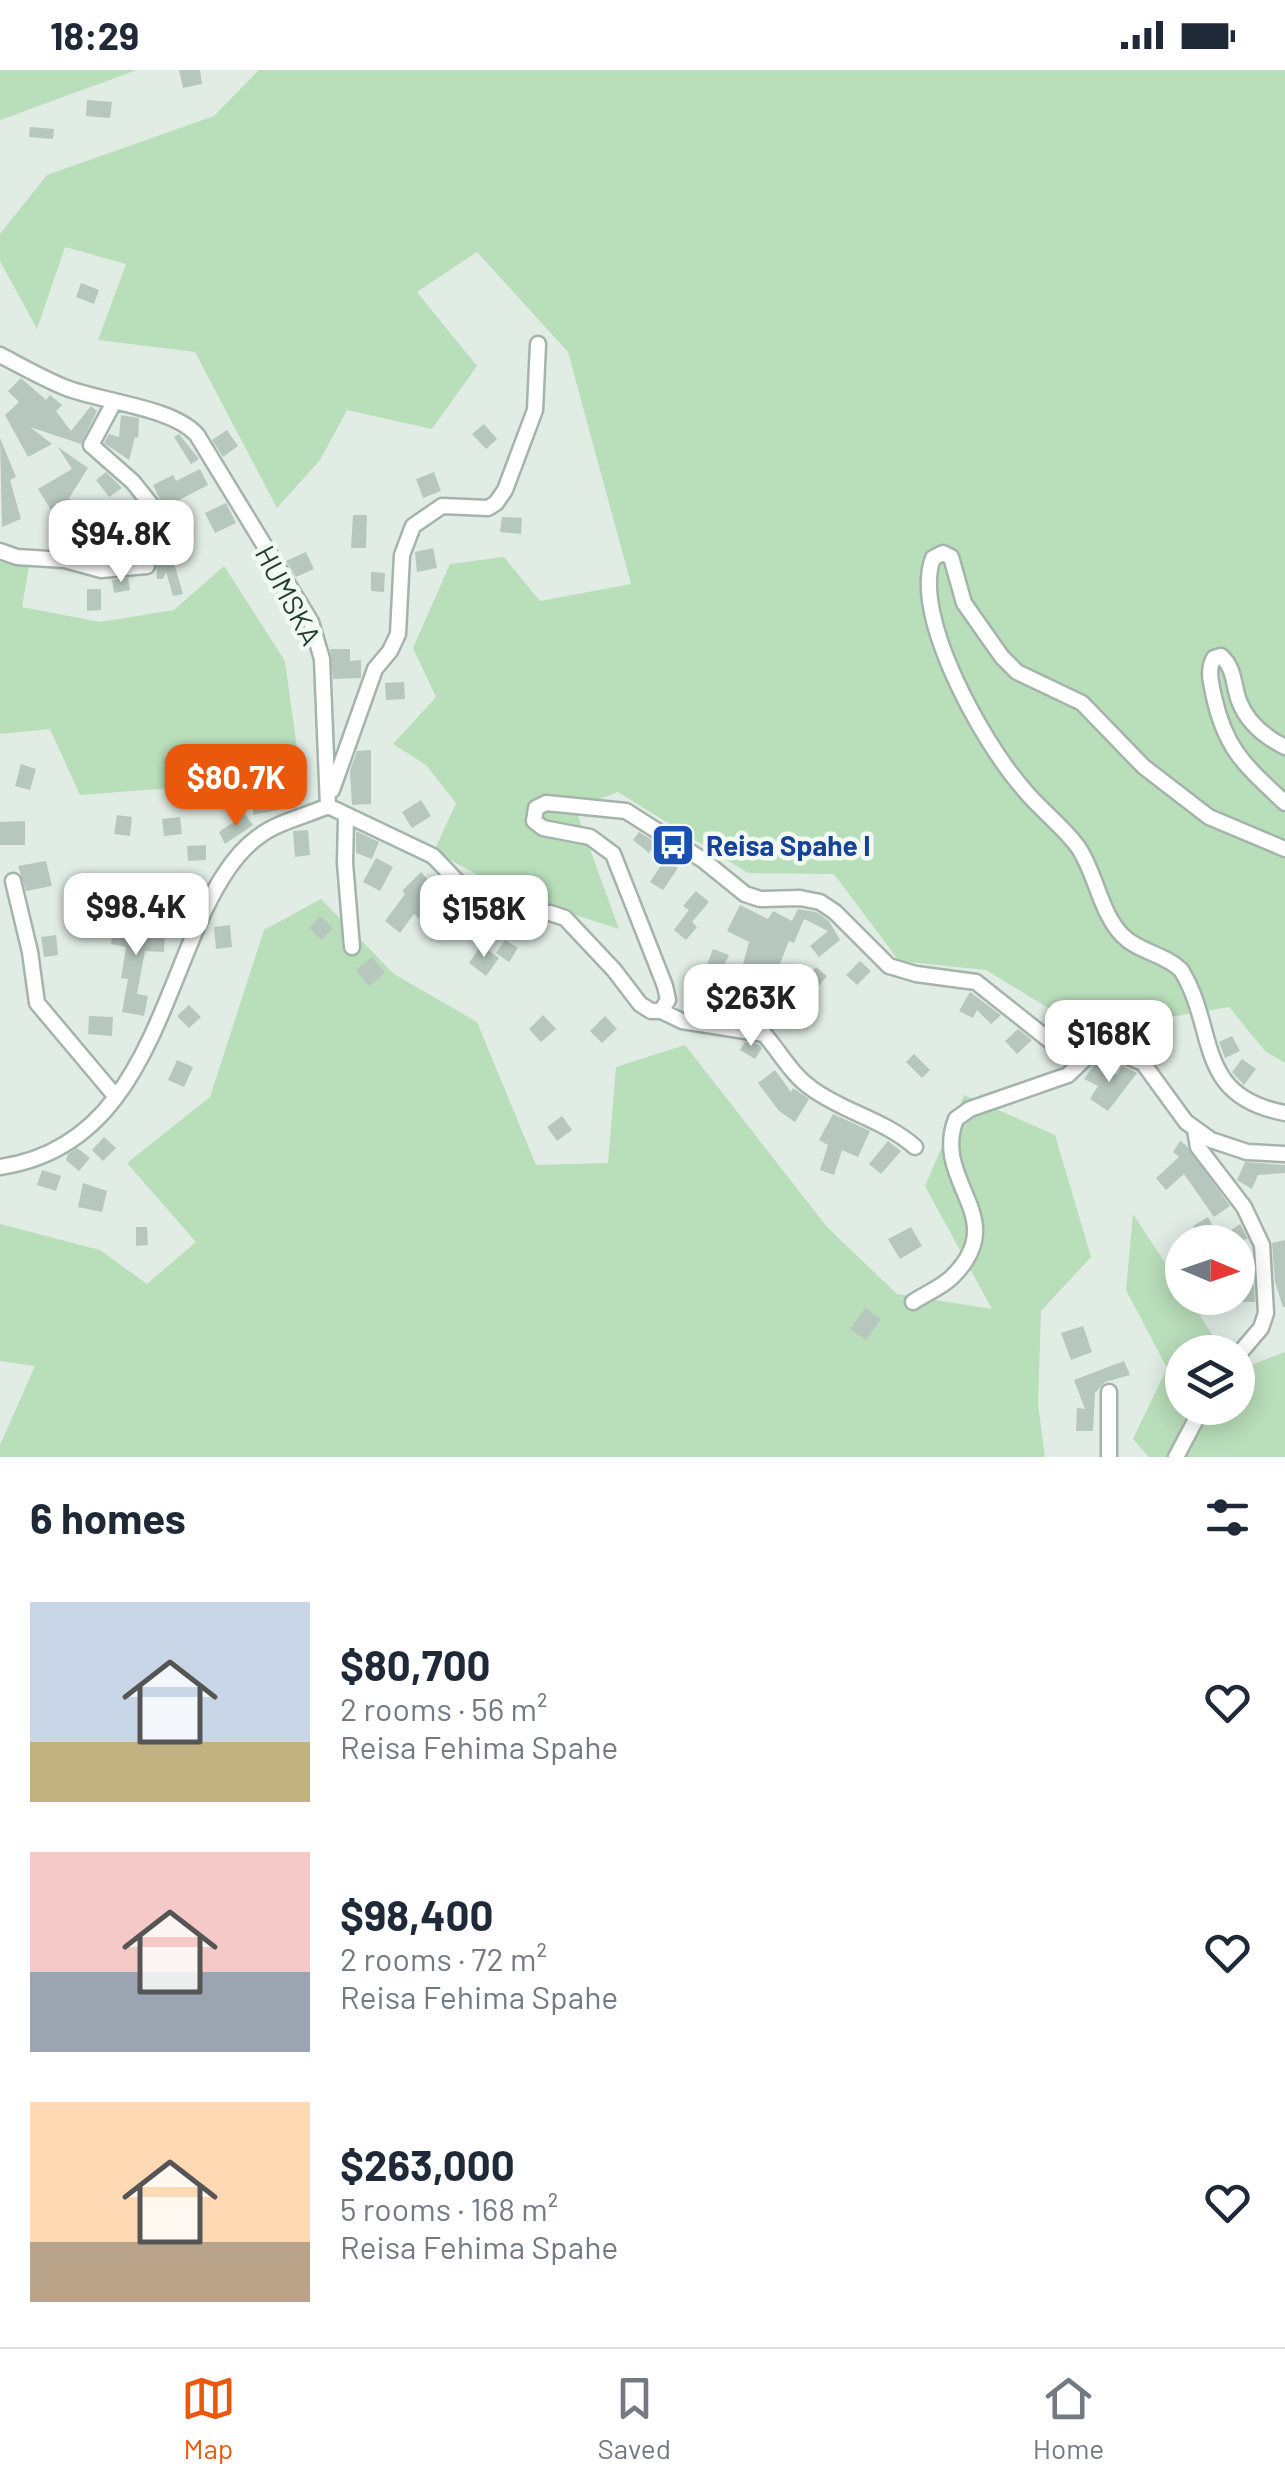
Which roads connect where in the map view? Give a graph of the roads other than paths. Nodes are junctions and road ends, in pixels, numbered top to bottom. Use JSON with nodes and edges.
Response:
{"nodes":[{"id":1,"x":538,"y":344,"type":"dead end"},
{"id":2,"x":0,"y":355,"type":"edge"},
{"id":3,"x":113,"y":404,"type":"junction"},
{"id":4,"x":154,"y":507,"type":"dead end"},
{"id":5,"x":0,"y":551,"type":"edge"},
{"id":6,"x":147,"y":566,"type":"dead end"},
{"id":7,"x":1285,"y":747,"type":"edge"},
{"id":8,"x":1285,"y":803,"type":"edge"},
{"id":9,"x":328,"y":804,"type":"junction"},
{"id":10,"x":346,"y":817,"type":"junction"},
{"id":11,"x":1285,"y":850,"type":"edge"},
{"id":12,"x":13,"y":881,"type":"dead end"},
{"id":13,"x":352,"y":947,"type":"dead end"},
{"id":14,"x":660,"y":1011,"type":"junction"},
{"id":15,"x":1096,"y":1048,"type":"junction"},
{"id":16,"x":116,"y":1098,"type":"junction"},
{"id":17,"x":1285,"y":1112,"type":"edge"},
{"id":18,"x":1196,"y":1130,"type":"junction"},
{"id":19,"x":915,"y":1147,"type":"dead end"},
{"id":20,"x":1285,"y":1154,"type":"edge"},
{"id":21,"x":0,"y":1167,"type":"edge"},
{"id":22,"x":913,"y":1302,"type":"dead end"},
{"id":23,"x":1255,"y":1335,"type":"edge"},
{"id":24,"x":1109,"y":1392,"type":"dead end"},
{"id":25,"x":1193,"y":1425,"type":"edge"},
{"id":26,"x":1109,"y":1457,"type":"edge"},
{"id":27,"x":1176,"y":1457,"type":"edge"}],
"edges":[{"from":1,"to":9,"type":"street"},
{"from":2,"to":3,"type":"street","name":"HUMSKA"},
{"from":3,"to":4,"type":"street"},
{"from":3,"to":9,"type":"street","name":"HUMSKA"},
{"from":5,"to":6,"type":"street"},
{"from":7,"to":8,"type":"street"},
{"from":9,"to":10,"type":"street"},
{"from":9,"to":16,"type":"street"},
{"from":10,"to":13,"type":"street"},
{"from":10,"to":14,"type":"street"},
{"from":11,"to":17,"type":"street"},
{"from":12,"to":16,"type":"street"},
{"from":14,"to":15,"type":"street"},
{"from":14,"to":19,"type":"street"},
{"from":15,"to":18,"type":"street"},
{"from":15,"to":22,"type":"street"},
{"from":16,"to":21,"type":"street"},
{"from":18,"to":20,"type":"street"},
{"from":18,"to":23,"type":"street"},
{"from":24,"to":26,"type":"street"},
{"from":25,"to":27,"type":"street"}]}
